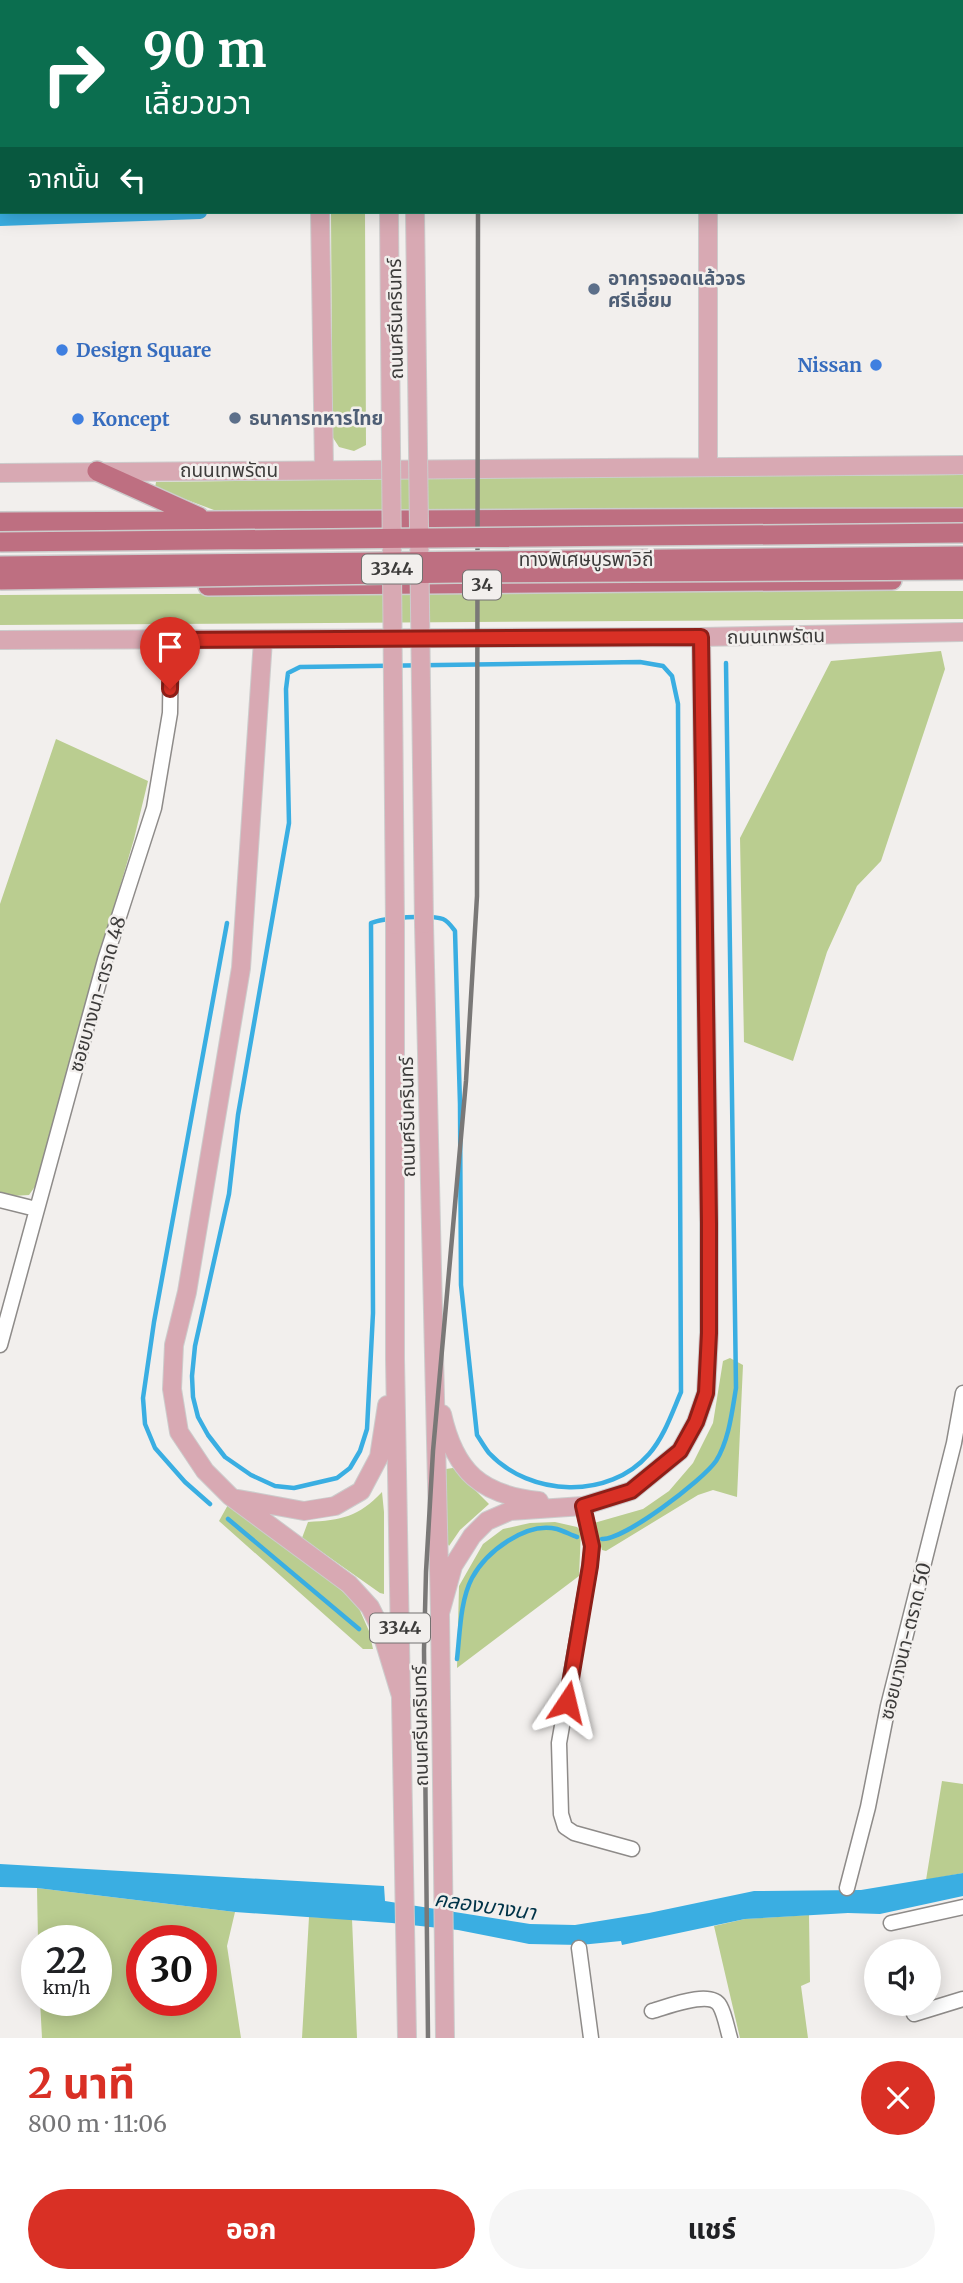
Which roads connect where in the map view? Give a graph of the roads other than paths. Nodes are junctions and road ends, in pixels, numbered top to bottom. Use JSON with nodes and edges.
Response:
{"nodes":[{"id":1,"x":320,"y":214,"type":"edge"},
{"id":2,"x":389,"y":214,"type":"edge"},
{"id":3,"x":415,"y":214,"type":"edge"},
{"id":4,"x":708,"y":214,"type":"edge"},
{"id":5,"x":963,"y":465,"type":"edge"},
{"id":6,"x":708,"y":467,"type":"junction"},
{"id":7,"x":324,"y":470,"type":"junction"},
{"id":8,"x":97,"y":471,"type":"junction"},
{"id":9,"x":0,"y":473,"type":"edge"},
{"id":10,"x":963,"y":518,"type":"edge"},
{"id":11,"x":205,"y":520,"type":"junction"},
{"id":12,"x":0,"y":522,"type":"edge"},
{"id":13,"x":963,"y":533,"type":"edge"},
{"id":14,"x":0,"y":542,"type":"edge"},
{"id":15,"x":963,"y":556,"type":"edge"},
{"id":16,"x":0,"y":566,"type":"edge"},
{"id":17,"x":963,"y":570,"type":"edge"},
{"id":18,"x":963,"y":579,"type":"edge"},
{"id":19,"x":0,"y":580,"type":"edge"},
{"id":20,"x":0,"y":587,"type":"edge"},
{"id":21,"x":963,"y":632,"type":"edge"},
{"id":22,"x":701,"y":637,"type":"junction"},
{"id":23,"x":0,"y":640,"type":"edge"},
{"id":24,"x":171,"y":640,"type":"junction"},
{"id":25,"x":263,"y":640,"type":"junction"},
{"id":26,"x":0,"y":1200,"type":"edge"},
{"id":27,"x":36,"y":1209,"type":"junction"},
{"id":28,"x":0,"y":1345,"type":"edge"},
{"id":29,"x":395,"y":1359,"type":"junction"},
{"id":30,"x":434,"y":1377,"type":"junction"},
{"id":31,"x":963,"y":1393,"type":"edge"},
{"id":32,"x":234,"y":1498,"type":"junction"},
{"id":33,"x":577,"y":1506,"type":"junction"},
{"id":34,"x":440,"y":1613,"type":"junction"},
{"id":35,"x":401,"y":1696,"type":"junction"},
{"id":36,"x":632,"y":1849,"type":"dead end"},
{"id":37,"x":847,"y":1888,"type":"dead end"},
{"id":38,"x":963,"y":1907,"type":"edge"},
{"id":39,"x":891,"y":1923,"type":"dead end"},
{"id":40,"x":579,"y":1948,"type":"dead end"},
{"id":41,"x":963,"y":1999,"type":"edge"},
{"id":42,"x":941,"y":2006,"type":"edge"},
{"id":43,"x":652,"y":2011,"type":"dead end"},
{"id":44,"x":446,"y":2032,"type":"edge"},
{"id":45,"x":405,"y":2038,"type":"edge"},
{"id":46,"x":591,"y":2038,"type":"edge"},
{"id":47,"x":730,"y":2038,"type":"edge"}],
"edges":[{"from":1,"to":7,"type":"main road"},
{"from":2,"to":29,"type":"main road","name":"ถนนศรีนครินทร์","number":"3344","bridge":true},
{"from":3,"to":30,"type":"main road","name":"ถนนศรีนครินทร์","number":"3344","bridge":true},
{"from":4,"to":6,"type":"main road"},
{"from":5,"to":6,"type":"main road","name":"ถนนเทพรัตน"},
{"from":6,"to":7,"type":"main road","name":"ถนนเทพรัตน"},
{"from":7,"to":8,"type":"main road","name":"ถนนเทพรัตน"},
{"from":8,"to":9,"type":"main road","name":"ถนนเทพรัตน"},
{"from":8,"to":11,"type":"highway"},
{"from":10,"to":11,"type":"highway"},
{"from":11,"to":12,"type":"highway"},
{"from":13,"to":14,"type":"highway","name":"ทางพิเศษบูรพาวิถี","bridge":true},
{"from":15,"to":16,"type":"highway","name":"ทางพิเศษบูรพาวิถี","bridge":true},
{"from":17,"to":19,"type":"highway","bridge":true},
{"from":18,"to":20,"type":"highway","number":"34"},
{"from":21,"to":22,"type":"main road","name":"ถนนเทพรัตน"},
{"from":22,"to":25,"type":"main road","name":"ถนนเทพรัตน"},
{"from":22,"to":33,"type":"main road"},
{"from":23,"to":24,"type":"main road","name":"ถนนเทพรัตน"},
{"from":24,"to":25,"type":"main road","name":"ถนนเทพรัตน"},
{"from":24,"to":27,"type":"street","name":"ซอยบางนา-ตราด 48"},
{"from":25,"to":32,"type":"main road"},
{"from":26,"to":27,"type":"street"},
{"from":27,"to":28,"type":"street","name":"ซอยบางนา-ตราด 48"},
{"from":29,"to":32,"type":"main road"},
{"from":29,"to":35,"type":"main road","name":"ถนนศรีนครินทร์","number":"3344"},
{"from":30,"to":33,"type":"main road"},
{"from":30,"to":34,"type":"main road","name":"ถนนศรีนครินทร์","number":"3344"},
{"from":31,"to":37,"type":"street","name":"ซอยบางนา-ตราด 50"},
{"from":32,"to":35,"type":"main road"},
{"from":33,"to":34,"type":"main road"},
{"from":33,"to":36,"type":"street"},
{"from":34,"to":44,"type":"main road","name":"ถนนศรีนครินทร์","number":"3344"},
{"from":35,"to":45,"type":"main road","name":"ถนนศรีนครินทร์","number":"3344"},
{"from":38,"to":39,"type":"street"},
{"from":40,"to":46,"type":"street"},
{"from":41,"to":42,"type":"street"},
{"from":43,"to":47,"type":"street"}]}
